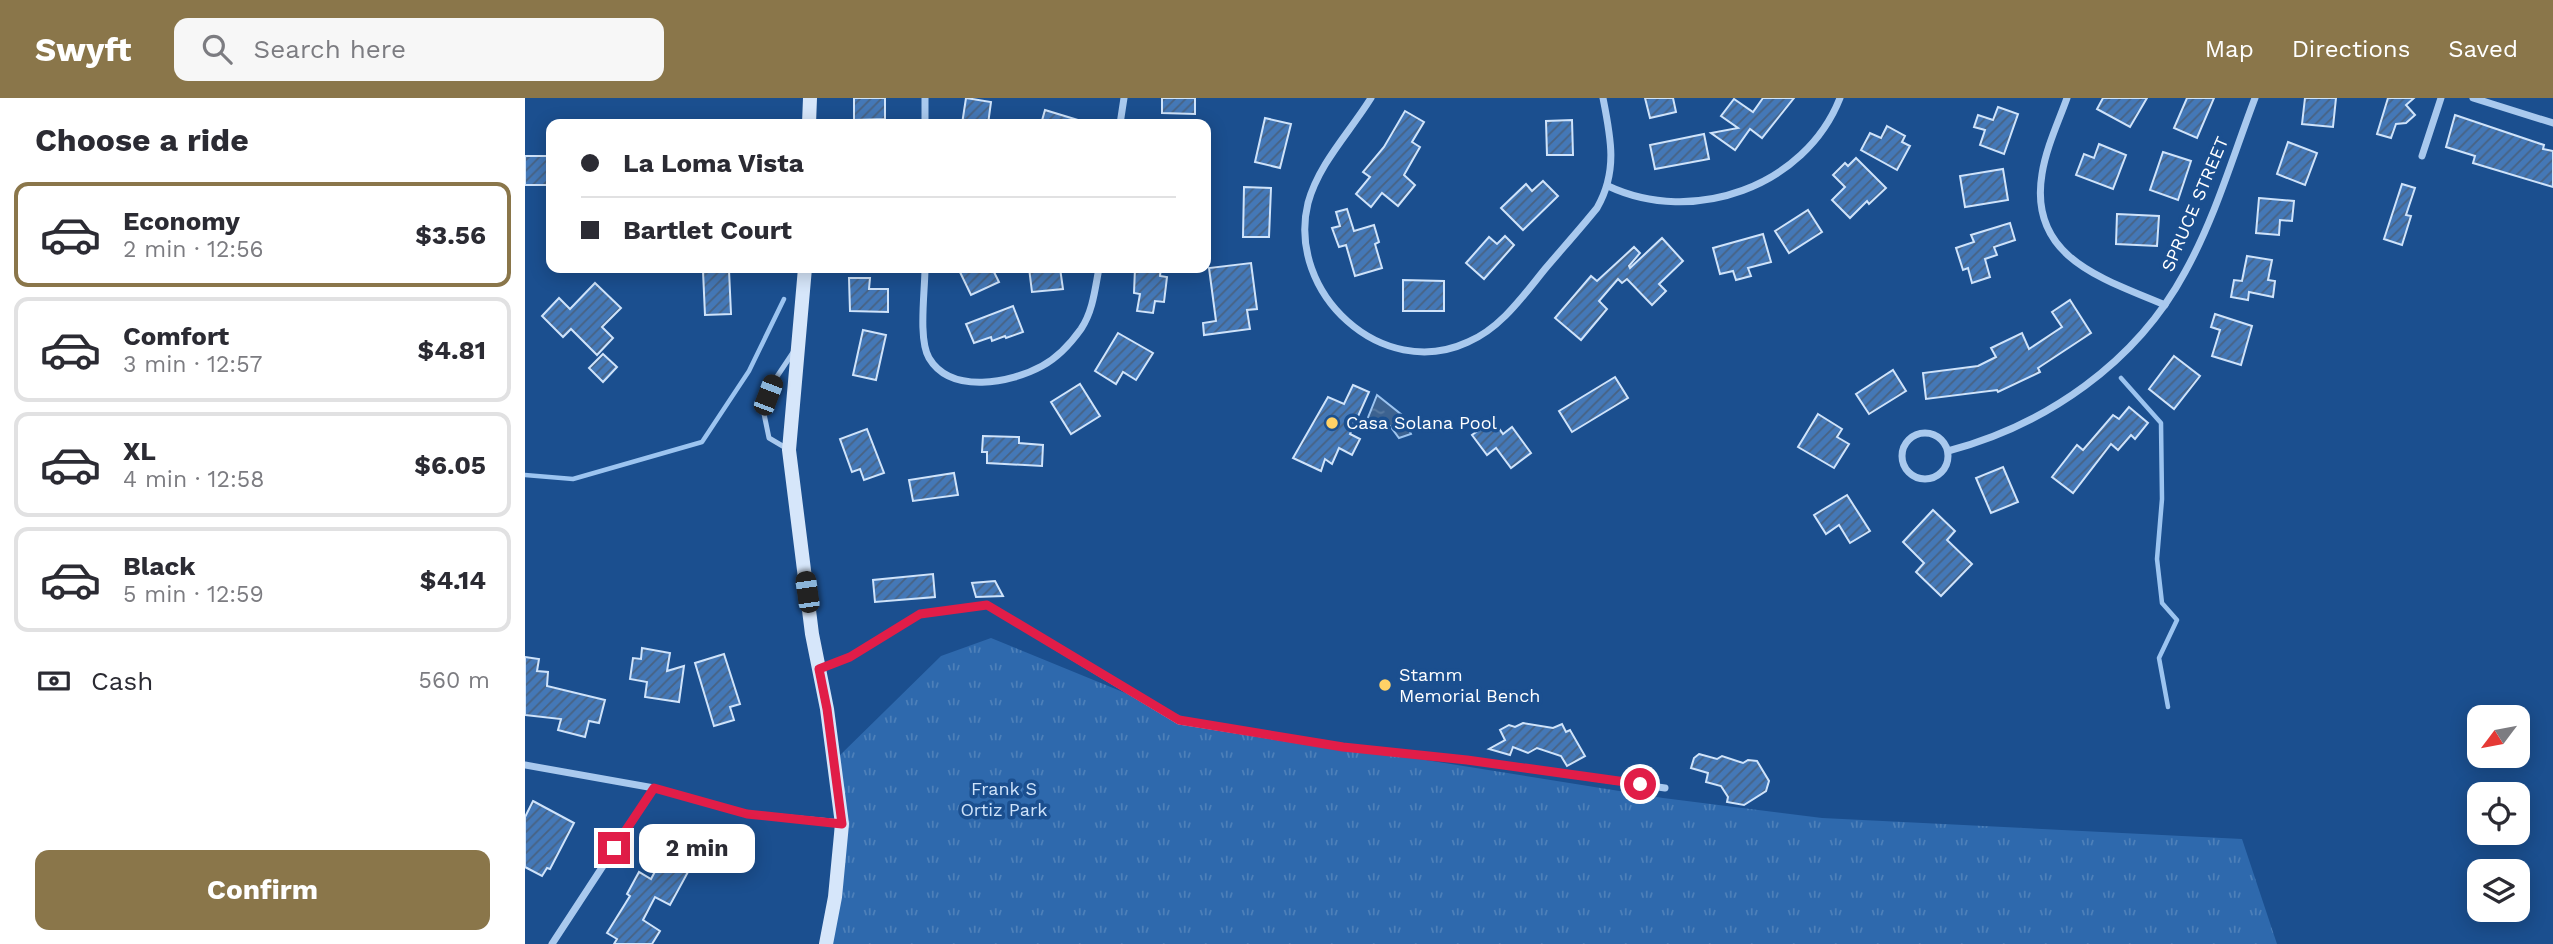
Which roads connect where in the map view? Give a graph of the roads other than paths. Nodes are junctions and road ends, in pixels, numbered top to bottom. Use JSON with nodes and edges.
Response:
{"nodes":[{"id":1,"x":810,"y":98,"type":"edge"},
{"id":2,"x":925,"y":98,"type":"edge"},
{"id":3,"x":1124,"y":98,"type":"edge"},
{"id":4,"x":1371,"y":98,"type":"edge"},
{"id":5,"x":1603,"y":98,"type":"edge"},
{"id":6,"x":1840,"y":98,"type":"edge"},
{"id":7,"x":2067,"y":98,"type":"edge"},
{"id":8,"x":2255,"y":98,"type":"edge"},
{"id":9,"x":2441,"y":98,"type":"edge"},
{"id":10,"x":2473,"y":98,"type":"edge"},
{"id":11,"x":809,"y":119,"type":"edge"},
{"id":12,"x":925,"y":119,"type":"edge"},
{"id":13,"x":1121,"y":119,"type":"edge"},
{"id":14,"x":2553,"y":123,"type":"edge"},
{"id":15,"x":2422,"y":156,"type":"dead end"},
{"id":16,"x":1608,"y":186,"type":"junction"},
{"id":17,"x":804,"y":273,"type":"edge"},
{"id":18,"x":925,"y":273,"type":"edge"},
{"id":19,"x":1098,"y":273,"type":"edge"},
{"id":20,"x":2165,"y":304,"type":"junction"},
{"id":21,"x":798,"y":344,"type":"junction"},
{"id":22,"x":789,"y":450,"type":"junction"},
{"id":23,"x":1948,"y":451,"type":"junction"},
{"id":24,"x":819,"y":669,"type":"junction"},
{"id":25,"x":525,"y":765,"type":"edge"},
{"id":26,"x":654,"y":788,"type":"junction"},
{"id":27,"x":1665,"y":788,"type":"dead end"},
{"id":28,"x":842,"y":824,"type":"junction"},
{"id":29,"x":552,"y":944,"type":"edge"},
{"id":30,"x":826,"y":944,"type":"edge"}],
"edges":[{"from":1,"to":11,"type":"street"},
{"from":2,"to":12,"type":"street"},
{"from":3,"to":13,"type":"street"},
{"from":4,"to":16,"type":"street"},
{"from":5,"to":16,"type":"street"},
{"from":6,"to":16,"type":"street"},
{"from":7,"to":20,"type":"street"},
{"from":8,"to":20,"type":"street","name":"SPRUCE STREET"},
{"from":9,"to":15,"type":"street"},
{"from":10,"to":14,"type":"street"},
{"from":17,"to":21,"type":"street"},
{"from":18,"to":19,"type":"street"},
{"from":20,"to":23,"type":"street","name":"SPRUCE STREET"},
{"from":21,"to":22,"type":"street"},
{"from":21,"to":22,"type":"lane"},
{"from":22,"to":24,"type":"street"},
{"from":23,"to":23,"type":"street"},
{"from":24,"to":27,"type":"street"},
{"from":24,"to":28,"type":"street"},
{"from":25,"to":26,"type":"street"},
{"from":26,"to":28,"type":"street"},
{"from":26,"to":29,"type":"street"},
{"from":28,"to":30,"type":"street"}]}
